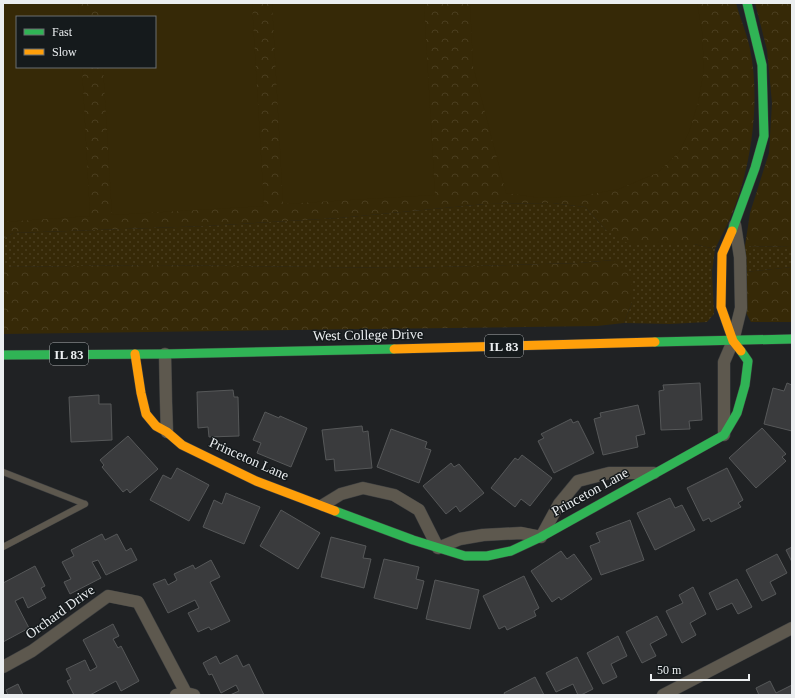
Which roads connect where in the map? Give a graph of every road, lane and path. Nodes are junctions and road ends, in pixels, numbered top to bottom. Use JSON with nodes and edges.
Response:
{"nodes":[{"id":1,"x":747,"y":3,"type":"edge"},
{"id":2,"x":735,"y":225,"type":"junction"},
{"id":3,"x":792,"y":340,"type":"edge"},
{"id":4,"x":733,"y":341,"type":"junction"},
{"id":5,"x":135,"y":354,"type":"junction"},
{"id":6,"x":166,"y":354,"type":"junction"},
{"id":7,"x":3,"y":355,"type":"edge"},
{"id":8,"x":167,"y":432,"type":"junction"},
{"id":9,"x":724,"y":435,"type":"junction"},
{"id":10,"x":3,"y":472,"type":"edge"},
{"id":11,"x":655,"y":473,"type":"junction"},
{"id":12,"x":323,"y":505,"type":"junction"},
{"id":13,"x":541,"y":537,"type":"junction"},
{"id":14,"x":3,"y":547,"type":"edge"},
{"id":15,"x":438,"y":548,"type":"junction"},
{"id":16,"x":792,"y":628,"type":"edge"},
{"id":17,"x":3,"y":667,"type":"edge"},
{"id":18,"x":185,"y":694,"type":"edge"},
{"id":19,"x":663,"y":695,"type":"edge"}],
"edges":[{"from":1,"to":2,"type":"street"},
{"from":2,"to":4,"type":"street"},
{"from":2,"to":4,"type":"street"},
{"from":3,"to":4,"type":"street","number":"IL 83"},
{"from":4,"to":6,"type":"street","name":"West College Drive","number":"IL 83"},
{"from":4,"to":9,"type":"street"},
{"from":4,"to":9,"type":"street"},
{"from":5,"to":6,"type":"street","name":"West College Drive","number":"IL 83"},
{"from":5,"to":7,"type":"street","name":"West College Drive","number":"IL 83"},
{"from":5,"to":8,"type":"street","name":"Princeton Lane"},
{"from":6,"to":8,"type":"street"},
{"from":8,"to":12,"type":"street","name":"Princeton Lane"},
{"from":9,"to":11,"type":"street","name":"Princeton Lane"},
{"from":10,"to":14,"type":"lane"},
{"from":11,"to":13,"type":"street","name":"Princeton Lane"},
{"from":11,"to":13,"type":"street","name":"Princeton Lane"},
{"from":12,"to":15,"type":"street","name":"Princeton Lane"},
{"from":12,"to":15,"type":"street"},
{"from":13,"to":15,"type":"street"},
{"from":13,"to":15,"type":"street","name":"Princeton Lane"},
{"from":16,"to":19,"type":"street"},
{"from":17,"to":18,"type":"street","name":"Orchard Drive"}]}
